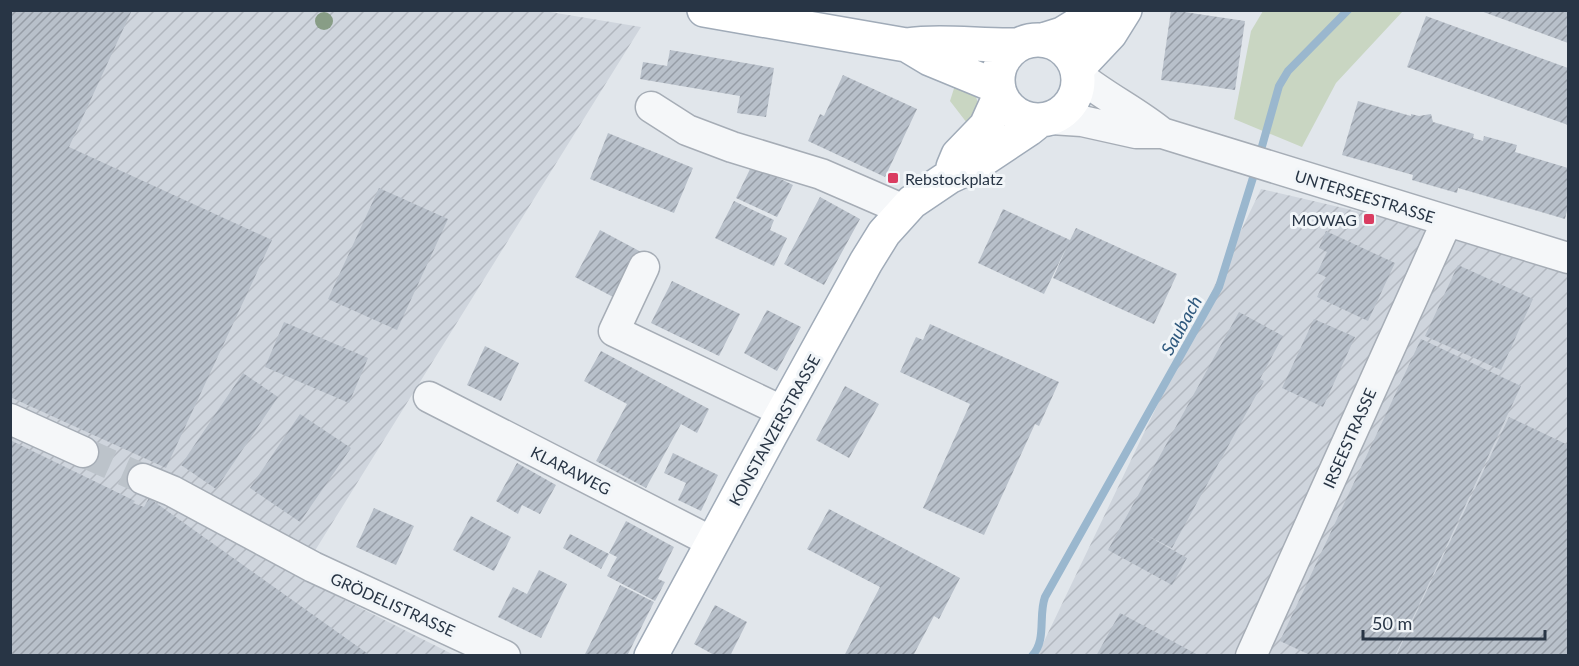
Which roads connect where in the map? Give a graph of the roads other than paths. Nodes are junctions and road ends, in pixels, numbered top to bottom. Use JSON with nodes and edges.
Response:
{"nodes":[{"id":1,"x":704,"y":10,"type":"edge"},
{"id":2,"x":1101,"y":10,"type":"edge"},
{"id":3,"x":1125,"y":10,"type":"edge"},
{"id":4,"x":1030,"y":43,"type":"junction"},
{"id":5,"x":906,"y":45,"type":"junction"},
{"id":6,"x":1078,"y":72,"type":"junction"},
{"id":7,"x":999,"y":91,"type":"junction"},
{"id":8,"x":651,"y":107,"type":"dead end"},
{"id":9,"x":1045,"y":120,"type":"junction"},
{"id":10,"x":1162,"y":133,"type":"junction"},
{"id":11,"x":949,"y":177,"type":"junction"},
{"id":12,"x":904,"y":210,"type":"junction"},
{"id":13,"x":1447,"y":221,"type":"junction"},
{"id":14,"x":1569,"y":258,"type":"edge"},
{"id":15,"x":644,"y":267,"type":"dead end"},
{"id":16,"x":429,"y":397,"type":"dead end"},
{"id":17,"x":784,"y":412,"type":"junction"},
{"id":18,"x":10,"y":419,"type":"edge"},
{"id":19,"x":83,"y":452,"type":"tunnel mouth"},
{"id":20,"x":143,"y":479,"type":"tunnel mouth"},
{"id":21,"x":712,"y":542,"type":"junction"},
{"id":22,"x":657,"y":654,"type":"edge"},
{"id":23,"x":505,"y":656,"type":"edge"},
{"id":24,"x":1251,"y":656,"type":"edge"}],
"edges":[{"from":1,"to":5,"type":"main road"},
{"from":2,"to":4,"type":"main road"},
{"from":3,"to":6,"type":"main road"},
{"from":4,"to":5,"type":"main road"},
{"from":4,"to":6,"type":"main road"},
{"from":4,"to":7,"type":"main road"},
{"from":5,"to":7,"type":"main road"},
{"from":6,"to":9,"type":"main road"},
{"from":6,"to":10,"type":"street","name":"UNTERSEESTRASSE"},
{"from":7,"to":9,"type":"main road"},
{"from":7,"to":11,"type":"main road","name":"KONSTANZERSTRASSE"},
{"from":8,"to":12,"type":"street"},
{"from":9,"to":10,"type":"street","name":"UNTERSEESTRASSE"},
{"from":9,"to":11,"type":"main road","name":"KONSTANZERSTRASSE"},
{"from":10,"to":13,"type":"street","name":"UNTERSEESTRASSE"},
{"from":11,"to":12,"type":"main road","name":"KONSTANZERSTRASSE"},
{"from":12,"to":17,"type":"main road","name":"KONSTANZERSTRASSE"},
{"from":13,"to":14,"type":"street","name":"UNTERSEESTRASSE"},
{"from":13,"to":24,"type":"street","name":"IRSEESTRASSE"},
{"from":15,"to":17,"type":"street"},
{"from":16,"to":21,"type":"street","name":"KLARAWEG"},
{"from":17,"to":21,"type":"main road","name":"KONSTANZERSTRASSE"},
{"from":18,"to":19,"type":"street"},
{"from":20,"to":23,"type":"street","name":"GRÖDELISTRASSE"},
{"from":21,"to":22,"type":"main road","name":"KONSTANZERSTRASSE"}]}
